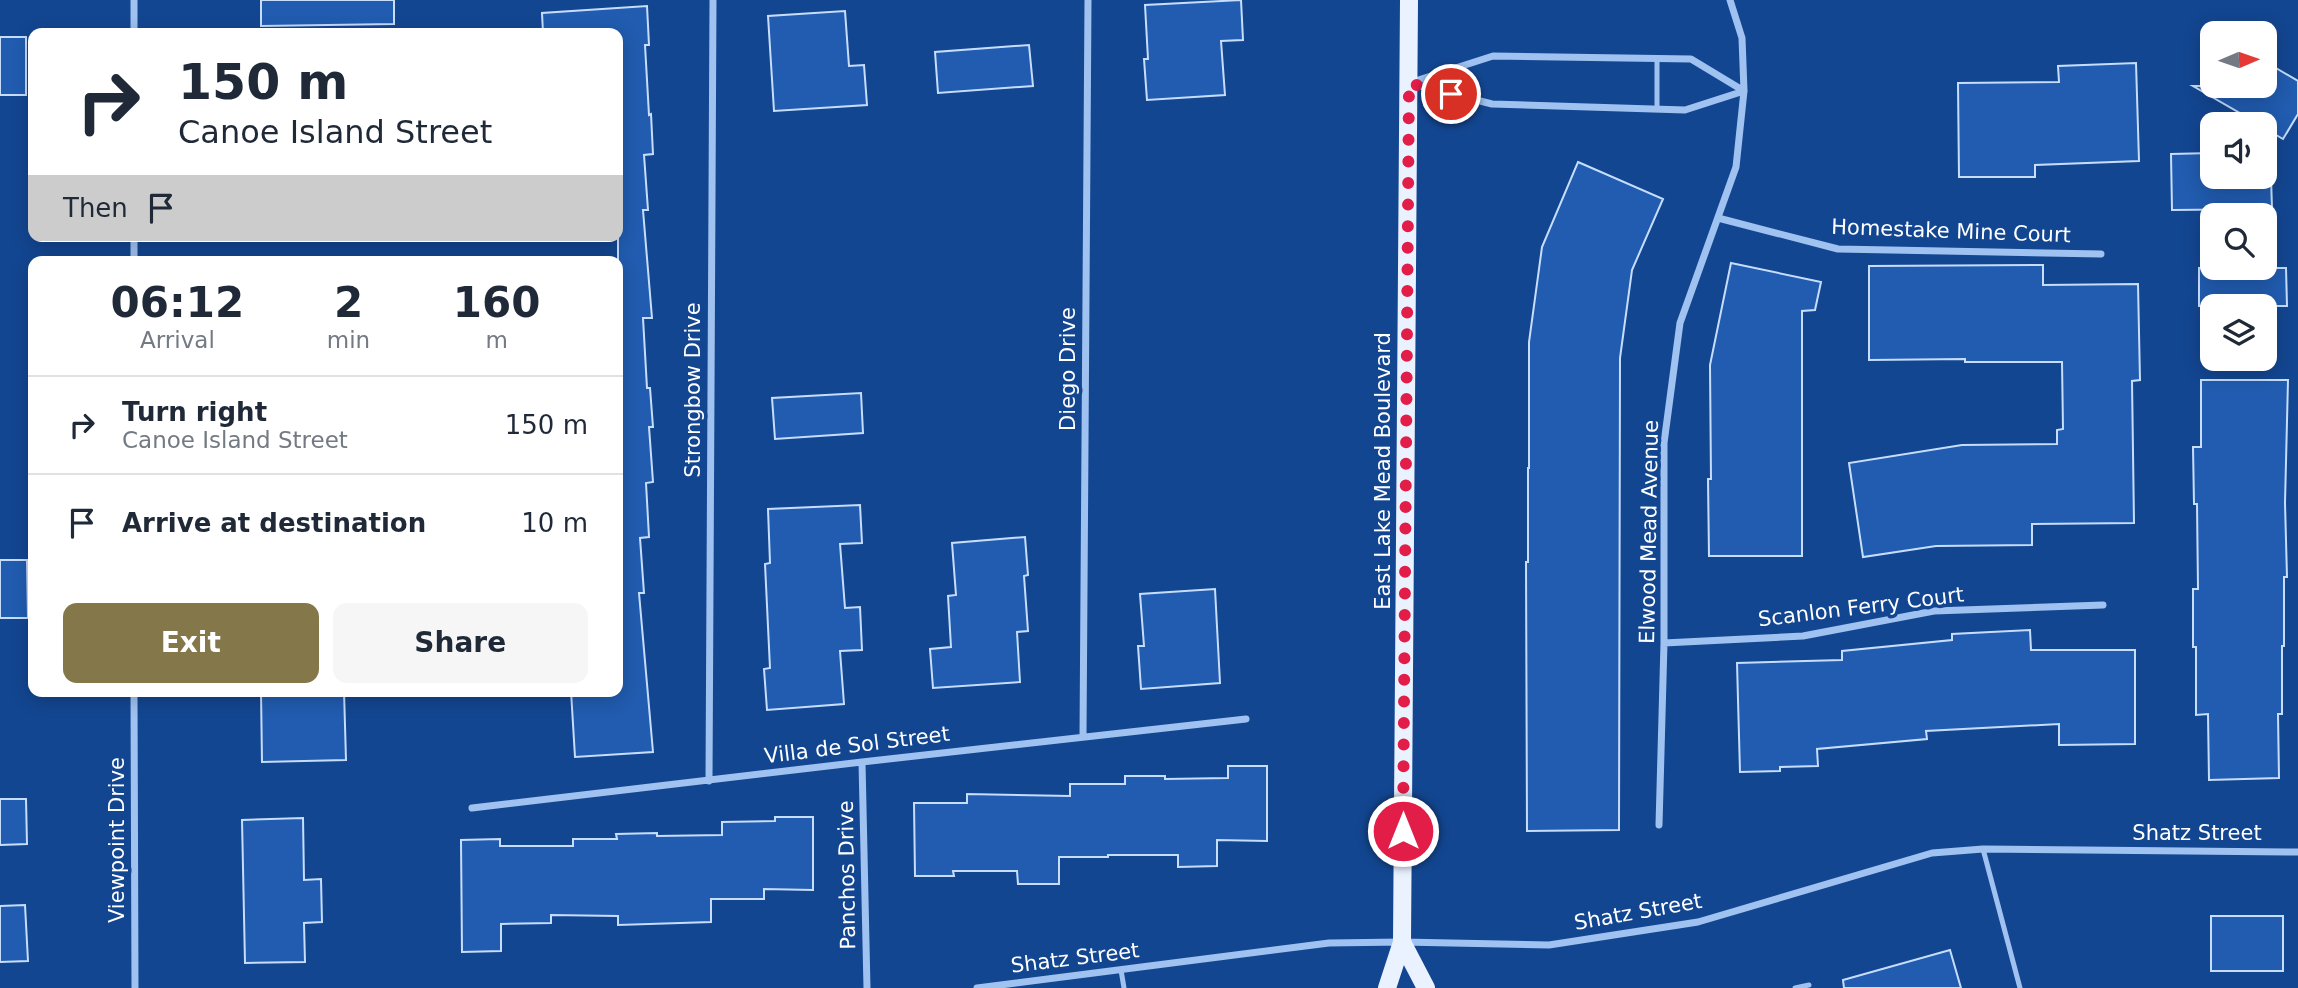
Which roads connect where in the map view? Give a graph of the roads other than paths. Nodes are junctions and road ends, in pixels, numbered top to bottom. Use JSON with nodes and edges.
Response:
{"nodes":[{"id":1,"x":134,"y":0,"type":"edge"},
{"id":2,"x":713,"y":0,"type":"edge"},
{"id":3,"x":1088,"y":0,"type":"edge"},
{"id":4,"x":1409,"y":0,"type":"edge"},
{"id":5,"x":1730,"y":0,"type":"edge"},
{"id":6,"x":134,"y":28,"type":"edge"},
{"id":7,"x":1657,"y":59,"type":"junction"},
{"id":8,"x":1409,"y":83,"type":"junction"},
{"id":9,"x":1744,"y":90,"type":"junction"},
{"id":10,"x":1657,"y":109,"type":"junction"},
{"id":11,"x":1718,"y":218,"type":"junction"},
{"id":12,"x":2101,"y":254,"type":"dead end"},
{"id":13,"x":2103,"y":605,"type":"dead end"},
{"id":14,"x":1664,"y":643,"type":"junction"},
{"id":15,"x":134,"y":697,"type":"edge"},
{"id":16,"x":1246,"y":719,"type":"dead end"},
{"id":17,"x":1083,"y":737,"type":"junction"},
{"id":18,"x":862,"y":762,"type":"junction"},
{"id":19,"x":709,"y":781,"type":"junction"},
{"id":20,"x":472,"y":808,"type":"dead end"},
{"id":21,"x":1659,"y":825,"type":"dead end"},
{"id":22,"x":1983,"y":849,"type":"junction"},
{"id":23,"x":2298,"y":852,"type":"edge"},
{"id":24,"x":1402,"y":942,"type":"junction"},
{"id":25,"x":1121,"y":970,"type":"junction"},
{"id":26,"x":1809,"y":985,"type":"dead end"},
{"id":27,"x":135,"y":988,"type":"edge"},
{"id":28,"x":867,"y":988,"type":"edge"},
{"id":29,"x":977,"y":988,"type":"edge"},
{"id":30,"x":1124,"y":988,"type":"edge"},
{"id":31,"x":1387,"y":988,"type":"edge"},
{"id":32,"x":1426,"y":988,"type":"edge"},
{"id":33,"x":1795,"y":988,"type":"edge"},
{"id":34,"x":2020,"y":988,"type":"edge"}],
"edges":[{"from":1,"to":6,"type":"street"},
{"from":2,"to":19,"type":"street","name":"Strongbow Drive"},
{"from":3,"to":17,"type":"street","name":"Diego Drive"},
{"from":4,"to":8,"type":"main road","name":"East Lake Mead Boulevard"},
{"from":5,"to":9,"type":"street","name":"Elwood Mead Avenue"},
{"from":7,"to":8,"type":"street"},
{"from":7,"to":9,"type":"street"},
{"from":7,"to":10,"type":"lane"},
{"from":8,"to":10,"type":"street"},
{"from":8,"to":24,"type":"main road","name":"East Lake Mead Boulevard"},
{"from":9,"to":10,"type":"street"},
{"from":9,"to":11,"type":"street","name":"Elwood Mead Avenue"},
{"from":11,"to":12,"type":"street","name":"Homestake Mine Court"},
{"from":11,"to":14,"type":"street","name":"Elwood Mead Avenue"},
{"from":13,"to":14,"type":"street","name":"Scanlon Ferry Court"},
{"from":14,"to":21,"type":"street","name":"Elwood Mead Avenue"},
{"from":15,"to":27,"type":"street","name":"Viewpoint Drive"},
{"from":16,"to":17,"type":"street","name":"Villa de Sol Street"},
{"from":17,"to":18,"type":"street","name":"Villa de Sol Street"},
{"from":18,"to":19,"type":"street","name":"Villa de Sol Street"},
{"from":18,"to":28,"type":"street","name":"Panchos Drive"},
{"from":19,"to":20,"type":"street","name":"Villa de Sol Street"},
{"from":22,"to":23,"type":"street","name":"Shatz Street"},
{"from":22,"to":24,"type":"street","name":"Shatz Street"},
{"from":22,"to":34,"type":"lane"},
{"from":24,"to":25,"type":"street","name":"Shatz Street"},
{"from":24,"to":31,"type":"main road","name":"East Lake Mead Boulevard"},
{"from":24,"to":32,"type":"main road","name":"East Lake Mead Boulevard"},
{"from":25,"to":29,"type":"street","name":"Shatz Street"},
{"from":25,"to":30,"type":"lane"},
{"from":26,"to":33,"type":"lane"}]}
